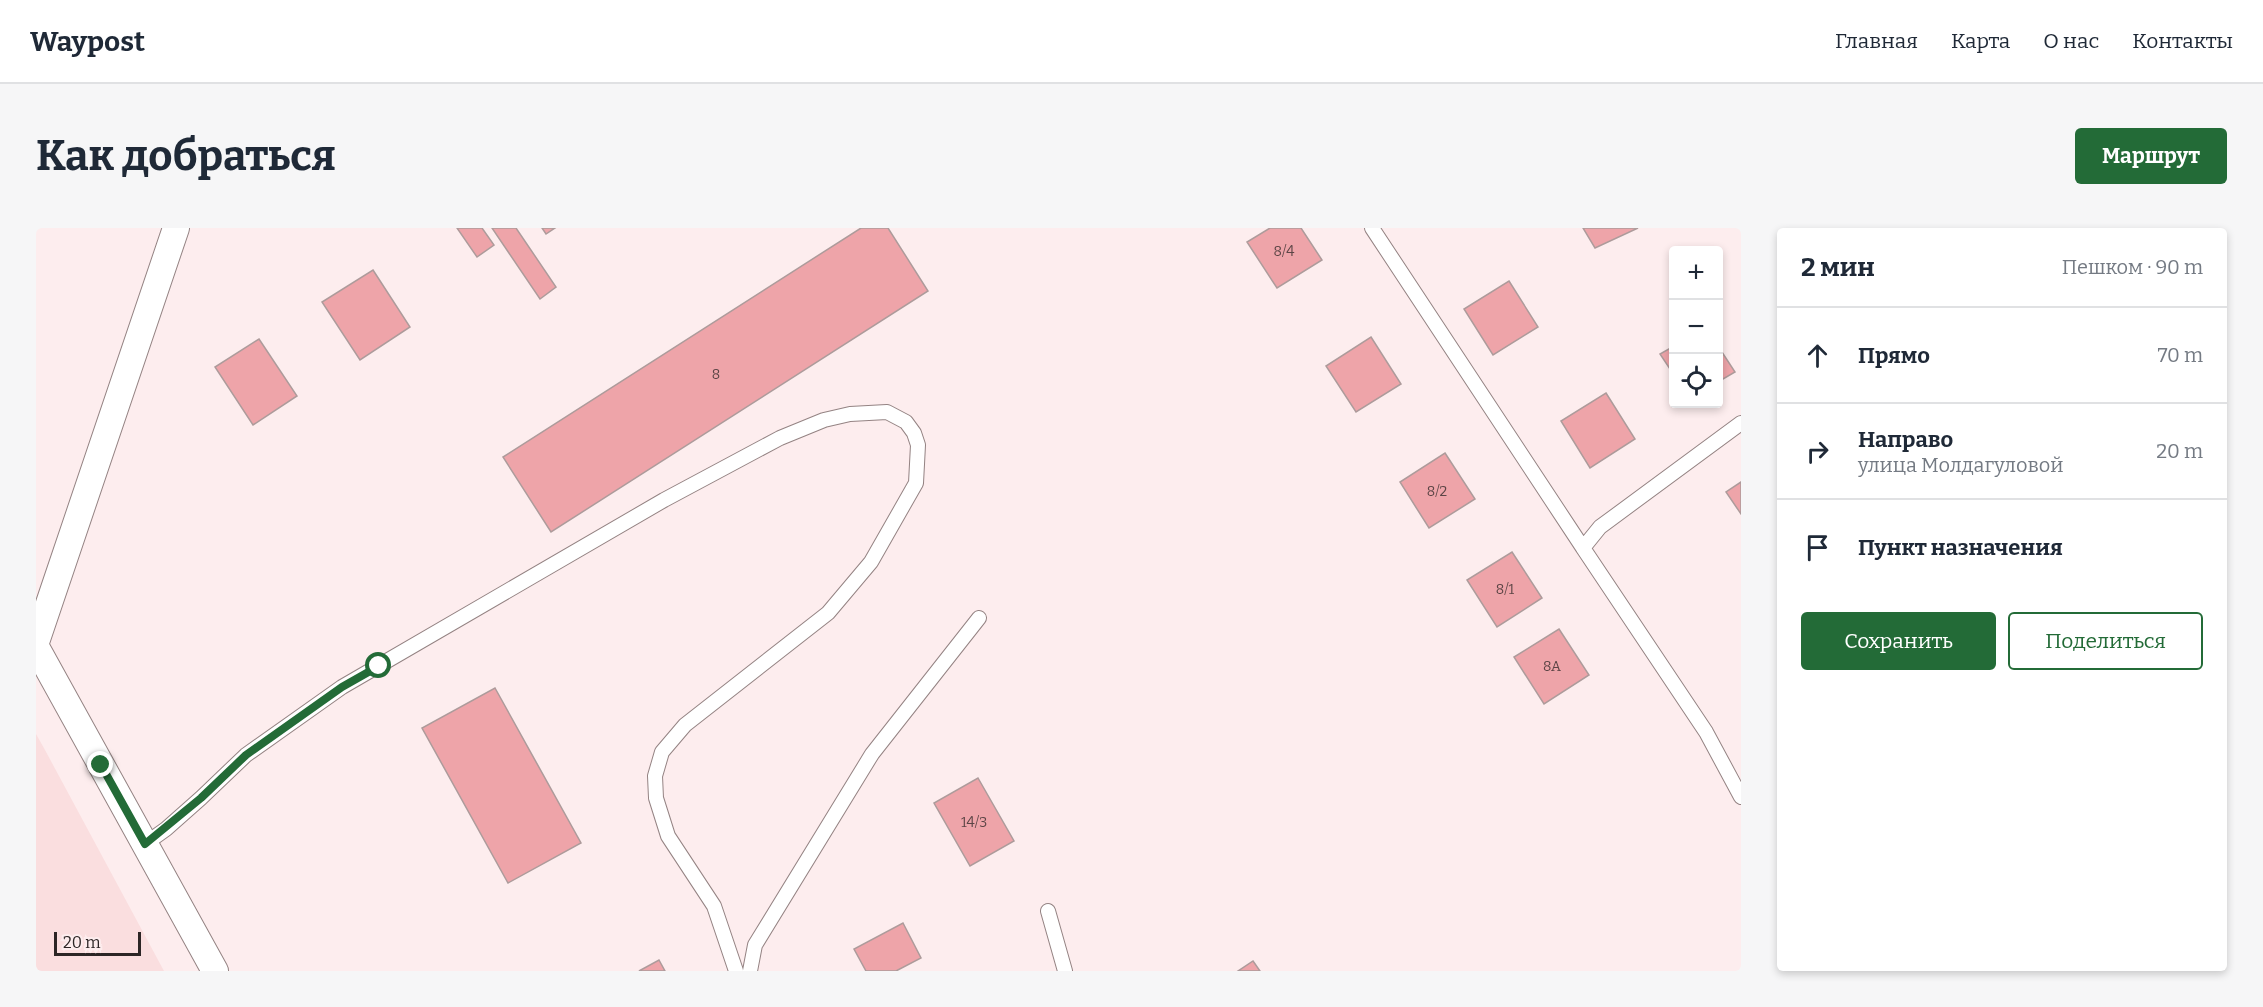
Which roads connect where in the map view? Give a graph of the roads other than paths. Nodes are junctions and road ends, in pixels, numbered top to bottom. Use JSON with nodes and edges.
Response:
{"nodes":[{"id":1,"x":176,"y":228,"type":"edge"},
{"id":2,"x":1372,"y":228,"type":"edge"},
{"id":3,"x":1741,"y":423,"type":"edge"},
{"id":4,"x":1583,"y":548,"type":"junction"},
{"id":5,"x":979,"y":618,"type":"dead end"},
{"id":6,"x":36,"y":642,"type":"edge"},
{"id":7,"x":36,"y":647,"type":"edge"},
{"id":8,"x":1741,"y":797,"type":"edge"},
{"id":9,"x":145,"y":844,"type":"junction"},
{"id":10,"x":1048,"y":911,"type":"dead end"},
{"id":11,"x":215,"y":971,"type":"edge"},
{"id":12,"x":736,"y":971,"type":"edge"},
{"id":13,"x":750,"y":971,"type":"edge"},
{"id":14,"x":1065,"y":971,"type":"edge"}],
"edges":[{"from":1,"to":6,"type":"street"},
{"from":2,"to":4,"type":"lane"},
{"from":3,"to":4,"type":"lane"},
{"from":4,"to":8,"type":"lane"},
{"from":5,"to":13,"type":"lane"},
{"from":7,"to":9,"type":"street"},
{"from":9,"to":11,"type":"street"},
{"from":9,"to":12,"type":"lane"},
{"from":10,"to":14,"type":"lane"}]}
